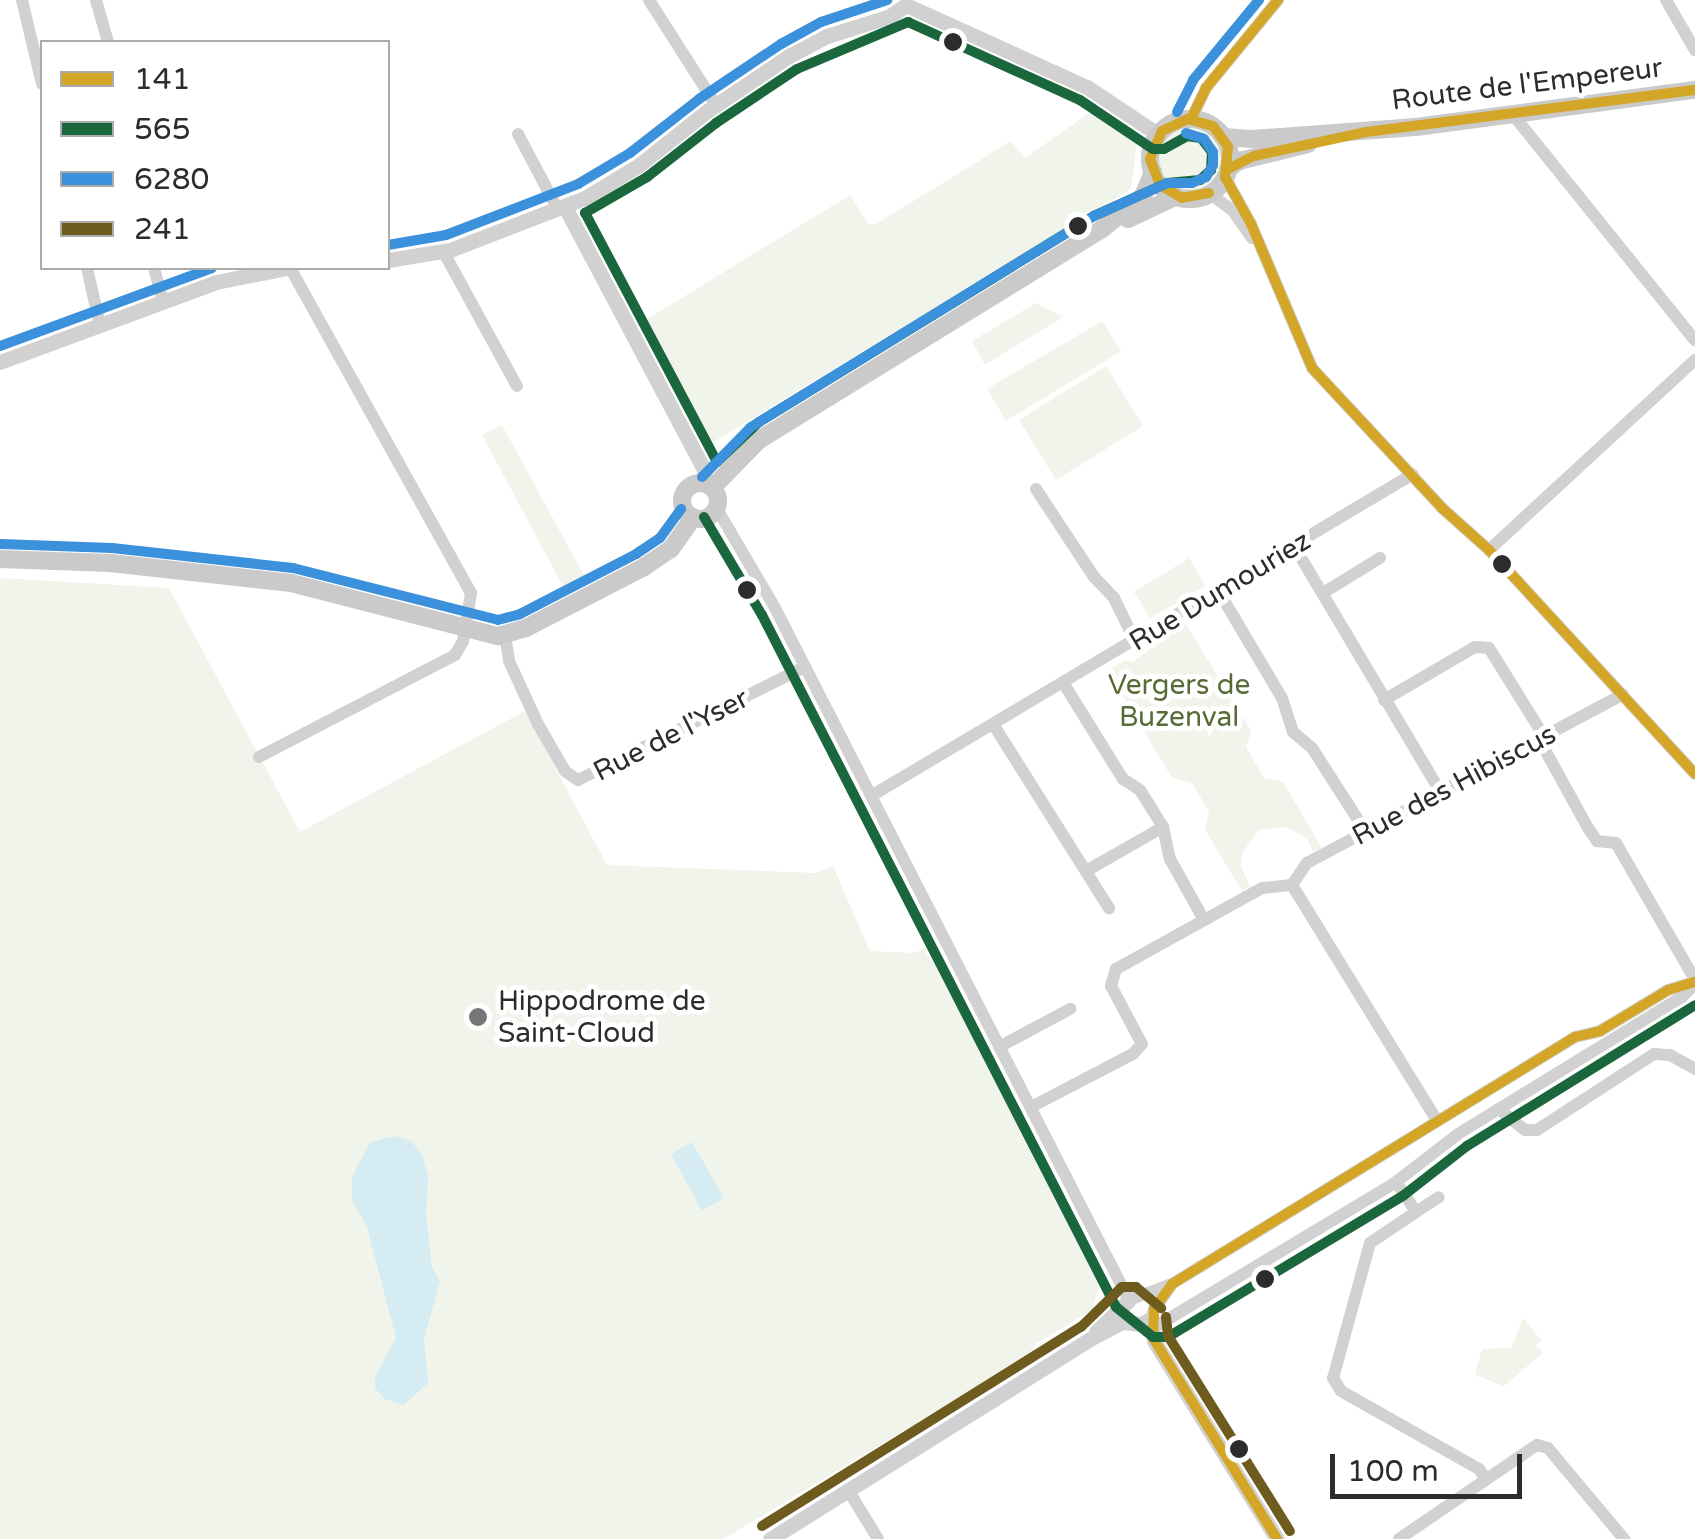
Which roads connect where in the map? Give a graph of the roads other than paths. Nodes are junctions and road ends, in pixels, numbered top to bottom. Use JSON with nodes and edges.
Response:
{"nodes":[{"id":1,"x":22,"y":0,"type":"edge"},
{"id":2,"x":96,"y":0,"type":"edge"},
{"id":3,"x":649,"y":0,"type":"edge"},
{"id":4,"x":1278,"y":0,"type":"edge"},
{"id":5,"x":1666,"y":0,"type":"edge"},
{"id":6,"x":906,"y":2,"type":"edge"},
{"id":7,"x":107,"y":40,"type":"edge"},
{"id":8,"x":1695,"y":50,"type":"edge"},
{"id":9,"x":40,"y":76,"type":"edge"},
{"id":10,"x":1695,"y":90,"type":"edge"},
{"id":11,"x":716,"y":105,"type":"junction"},
{"id":12,"x":1514,"y":116,"type":"junction"},
{"id":13,"x":1192,"y":119,"type":"junction"},
{"id":14,"x":1366,"y":132,"type":"junction"},
{"id":15,"x":518,"y":134,"type":"dead end"},
{"id":16,"x":1158,"y":135,"type":"junction"},
{"id":17,"x":1223,"y":137,"type":"junction"},
{"id":18,"x":1152,"y":172,"type":"junction"},
{"id":19,"x":1227,"y":173,"type":"junction"},
{"id":20,"x":1210,"y":194,"type":"junction"},
{"id":21,"x":1177,"y":196,"type":"junction"},
{"id":22,"x":561,"y":209,"type":"junction"},
{"id":23,"x":1102,"y":229,"type":"junction"},
{"id":24,"x":1256,"y":244,"type":"junction"},
{"id":25,"x":443,"y":251,"type":"junction"},
{"id":26,"x":390,"y":260,"type":"edge"},
{"id":27,"x":87,"y":270,"type":"edge"},
{"id":28,"x":155,"y":270,"type":"edge"},
{"id":29,"x":278,"y":270,"type":"edge"},
{"id":30,"x":289,"y":270,"type":"edge"},
{"id":31,"x":163,"y":301,"type":"junction"},
{"id":32,"x":100,"y":325,"type":"junction"},
{"id":33,"x":1695,"y":340,"type":"edge"},
{"id":34,"x":1695,"y":360,"type":"edge"},
{"id":35,"x":0,"y":362,"type":"edge"},
{"id":36,"x":518,"y":386,"type":"dead end"},
{"id":37,"x":1413,"y":474,"type":"junction"},
{"id":38,"x":709,"y":485,"type":"junction"},
{"id":39,"x":1036,"y":489,"type":"dead end"},
{"id":40,"x":716,"y":509,"type":"junction"},
{"id":41,"x":693,"y":517,"type":"junction"},
{"id":42,"x":1294,"y":546,"type":"junction"},
{"id":43,"x":1489,"y":550,"type":"junction"},
{"id":44,"x":1380,"y":558,"type":"dead end"},
{"id":45,"x":0,"y":559,"type":"edge"},
{"id":46,"x":1218,"y":592,"type":"junction"},
{"id":47,"x":1323,"y":593,"type":"junction"},
{"id":48,"x":466,"y":630,"type":"junction"},
{"id":49,"x":505,"y":635,"type":"junction"},
{"id":50,"x":1135,"y":641,"type":"junction"},
{"id":51,"x":805,"y":667,"type":"junction"},
{"id":52,"x":1064,"y":684,"type":"junction"},
{"id":53,"x":1623,"y":694,"type":"junction"},
{"id":54,"x":1384,"y":700,"type":"junction"},
{"id":55,"x":994,"y":724,"type":"junction"},
{"id":56,"x":1542,"y":739,"type":"junction"},
{"id":57,"x":259,"y":757,"type":"dead end"},
{"id":58,"x":1695,"y":774,"type":"edge"},
{"id":59,"x":1440,"y":792,"type":"junction"},
{"id":60,"x":871,"y":796,"type":"junction"},
{"id":61,"x":1163,"y":827,"type":"junction"},
{"id":62,"x":1366,"y":832,"type":"junction"},
{"id":63,"x":1086,"y":872,"type":"junction"},
{"id":64,"x":1292,"y":884,"type":"junction"},
{"id":65,"x":1109,"y":908,"type":"dead end"},
{"id":66,"x":1204,"y":920,"type":"junction"},
{"id":67,"x":1695,"y":982,"type":"edge"},
{"id":68,"x":1070,"y":1009,"type":"dead end"},
{"id":69,"x":1000,"y":1047,"type":"junction"},
{"id":70,"x":1695,"y":1070,"type":"edge"},
{"id":71,"x":1031,"y":1107,"type":"junction"},
{"id":72,"x":1499,"y":1110,"type":"junction"},
{"id":73,"x":1437,"y":1121,"type":"junction"},
{"id":74,"x":1396,"y":1182,"type":"junction"},
{"id":75,"x":1439,"y":1198,"type":"dead end"},
{"id":76,"x":1416,"y":1212,"type":"junction"},
{"id":77,"x":1172,"y":1284,"type":"junction"},
{"id":78,"x":1128,"y":1300,"type":"junction"},
{"id":79,"x":1152,"y":1319,"type":"junction"},
{"id":80,"x":1122,"y":1322,"type":"junction"},
{"id":81,"x":1090,"y":1338,"type":"junction"},
{"id":82,"x":1486,"y":1478,"type":"junction"},
{"id":83,"x":848,"y":1490,"type":"junction"},
{"id":84,"x":770,"y":1539,"type":"edge"},
{"id":85,"x":878,"y":1539,"type":"edge"},
{"id":86,"x":1277,"y":1539,"type":"edge"},
{"id":87,"x":1399,"y":1539,"type":"edge"},
{"id":88,"x":1624,"y":1539,"type":"edge"}],
"edges":[{"from":1,"to":9,"type":"street"},
{"from":2,"to":7,"type":"street"},
{"from":3,"to":11,"type":"street"},
{"from":4,"to":13,"type":"street"},
{"from":5,"to":8,"type":"street"},
{"from":6,"to":11,"type":"street"},
{"from":6,"to":16,"type":"street"},
{"from":10,"to":12,"type":"main road","name":"Route de l'Empereur"},
{"from":11,"to":22,"type":"street"},
{"from":12,"to":14,"type":"main road","name":"Route de l'Empereur"},
{"from":12,"to":33,"type":"street"},
{"from":13,"to":16,"type":"main road"},
{"from":13,"to":17,"type":"main road"},
{"from":14,"to":17,"type":"main road","name":"Route de l'Empereur"},
{"from":14,"to":19,"type":"main road","name":"Route de l'Empereur"},
{"from":15,"to":22,"type":"street"},
{"from":16,"to":18,"type":"main road"},
{"from":17,"to":19,"type":"main road"},
{"from":18,"to":21,"type":"main road"},
{"from":18,"to":23,"type":"main road"},
{"from":19,"to":20,"type":"main road"},
{"from":19,"to":24,"type":"street"},
{"from":20,"to":21,"type":"main road"},
{"from":20,"to":24,"type":"street"},
{"from":21,"to":23,"type":"main road"},
{"from":22,"to":25,"type":"street"},
{"from":22,"to":38,"type":"street"},
{"from":23,"to":38,"type":"main road"},
{"from":24,"to":37,"type":"street"},
{"from":25,"to":26,"type":"street"},
{"from":25,"to":36,"type":"street"},
{"from":27,"to":32,"type":"street"},
{"from":28,"to":31,"type":"street"},
{"from":29,"to":31,"type":"street"},
{"from":30,"to":48,"type":"street"},
{"from":31,"to":32,"type":"street"},
{"from":32,"to":35,"type":"street"},
{"from":34,"to":43,"type":"street"},
{"from":37,"to":42,"type":"street","name":"Rue Dumouriez"},
{"from":37,"to":43,"type":"street"},
{"from":38,"to":40,"type":"main road"},
{"from":38,"to":41,"type":"main road"},
{"from":39,"to":50,"type":"street"},
{"from":40,"to":41,"type":"main road"},
{"from":40,"to":51,"type":"street"},
{"from":41,"to":49,"type":"main road"},
{"from":42,"to":46,"type":"street","name":"Rue Dumouriez"},
{"from":42,"to":47,"type":"street"},
{"from":43,"to":53,"type":"street"},
{"from":44,"to":47,"type":"street"},
{"from":45,"to":48,"type":"main road"},
{"from":46,"to":50,"type":"street","name":"Rue Dumouriez"},
{"from":46,"to":62,"type":"street"},
{"from":47,"to":54,"type":"street"},
{"from":48,"to":49,"type":"main road"},
{"from":48,"to":57,"type":"street"},
{"from":49,"to":51,"type":"street","name":"Rue de l'Yser"},
{"from":50,"to":52,"type":"street","name":"Rue Dumouriez"},
{"from":51,"to":60,"type":"street"},
{"from":52,"to":55,"type":"street","name":"Rue Dumouriez"},
{"from":52,"to":61,"type":"street"},
{"from":53,"to":56,"type":"street","name":"Rue des Hibiscus"},
{"from":53,"to":58,"type":"street"},
{"from":54,"to":56,"type":"street"},
{"from":54,"to":59,"type":"street"},
{"from":55,"to":60,"type":"street","name":"Rue Dumouriez"},
{"from":55,"to":63,"type":"street"},
{"from":56,"to":59,"type":"street","name":"Rue des Hibiscus"},
{"from":56,"to":67,"type":"street"},
{"from":59,"to":62,"type":"street","name":"Rue des Hibiscus"},
{"from":60,"to":69,"type":"street"},
{"from":61,"to":63,"type":"street"},
{"from":61,"to":66,"type":"street"},
{"from":62,"to":64,"type":"street","name":"Rue des Hibiscus"},
{"from":63,"to":65,"type":"street"},
{"from":64,"to":66,"type":"street"},
{"from":64,"to":73,"type":"street"},
{"from":66,"to":71,"type":"street"},
{"from":67,"to":72,"type":"street"},
{"from":67,"to":73,"type":"street"},
{"from":68,"to":69,"type":"street"},
{"from":69,"to":71,"type":"street"},
{"from":70,"to":72,"type":"street"},
{"from":71,"to":78,"type":"street"},
{"from":72,"to":74,"type":"street"},
{"from":73,"to":77,"type":"street"},
{"from":74,"to":76,"type":"street"},
{"from":74,"to":79,"type":"street"},
{"from":75,"to":76,"type":"street"},
{"from":76,"to":82,"type":"street"},
{"from":77,"to":78,"type":"street"},
{"from":77,"to":79,"type":"street"},
{"from":78,"to":79,"type":"street"},
{"from":78,"to":80,"type":"street"},
{"from":78,"to":81,"type":"street"},
{"from":79,"to":80,"type":"street"},
{"from":79,"to":86,"type":"street"},
{"from":80,"to":81,"type":"street"},
{"from":81,"to":83,"type":"street"},
{"from":82,"to":87,"type":"street"},
{"from":82,"to":88,"type":"street"},
{"from":83,"to":84,"type":"street"},
{"from":83,"to":85,"type":"street"}]}
